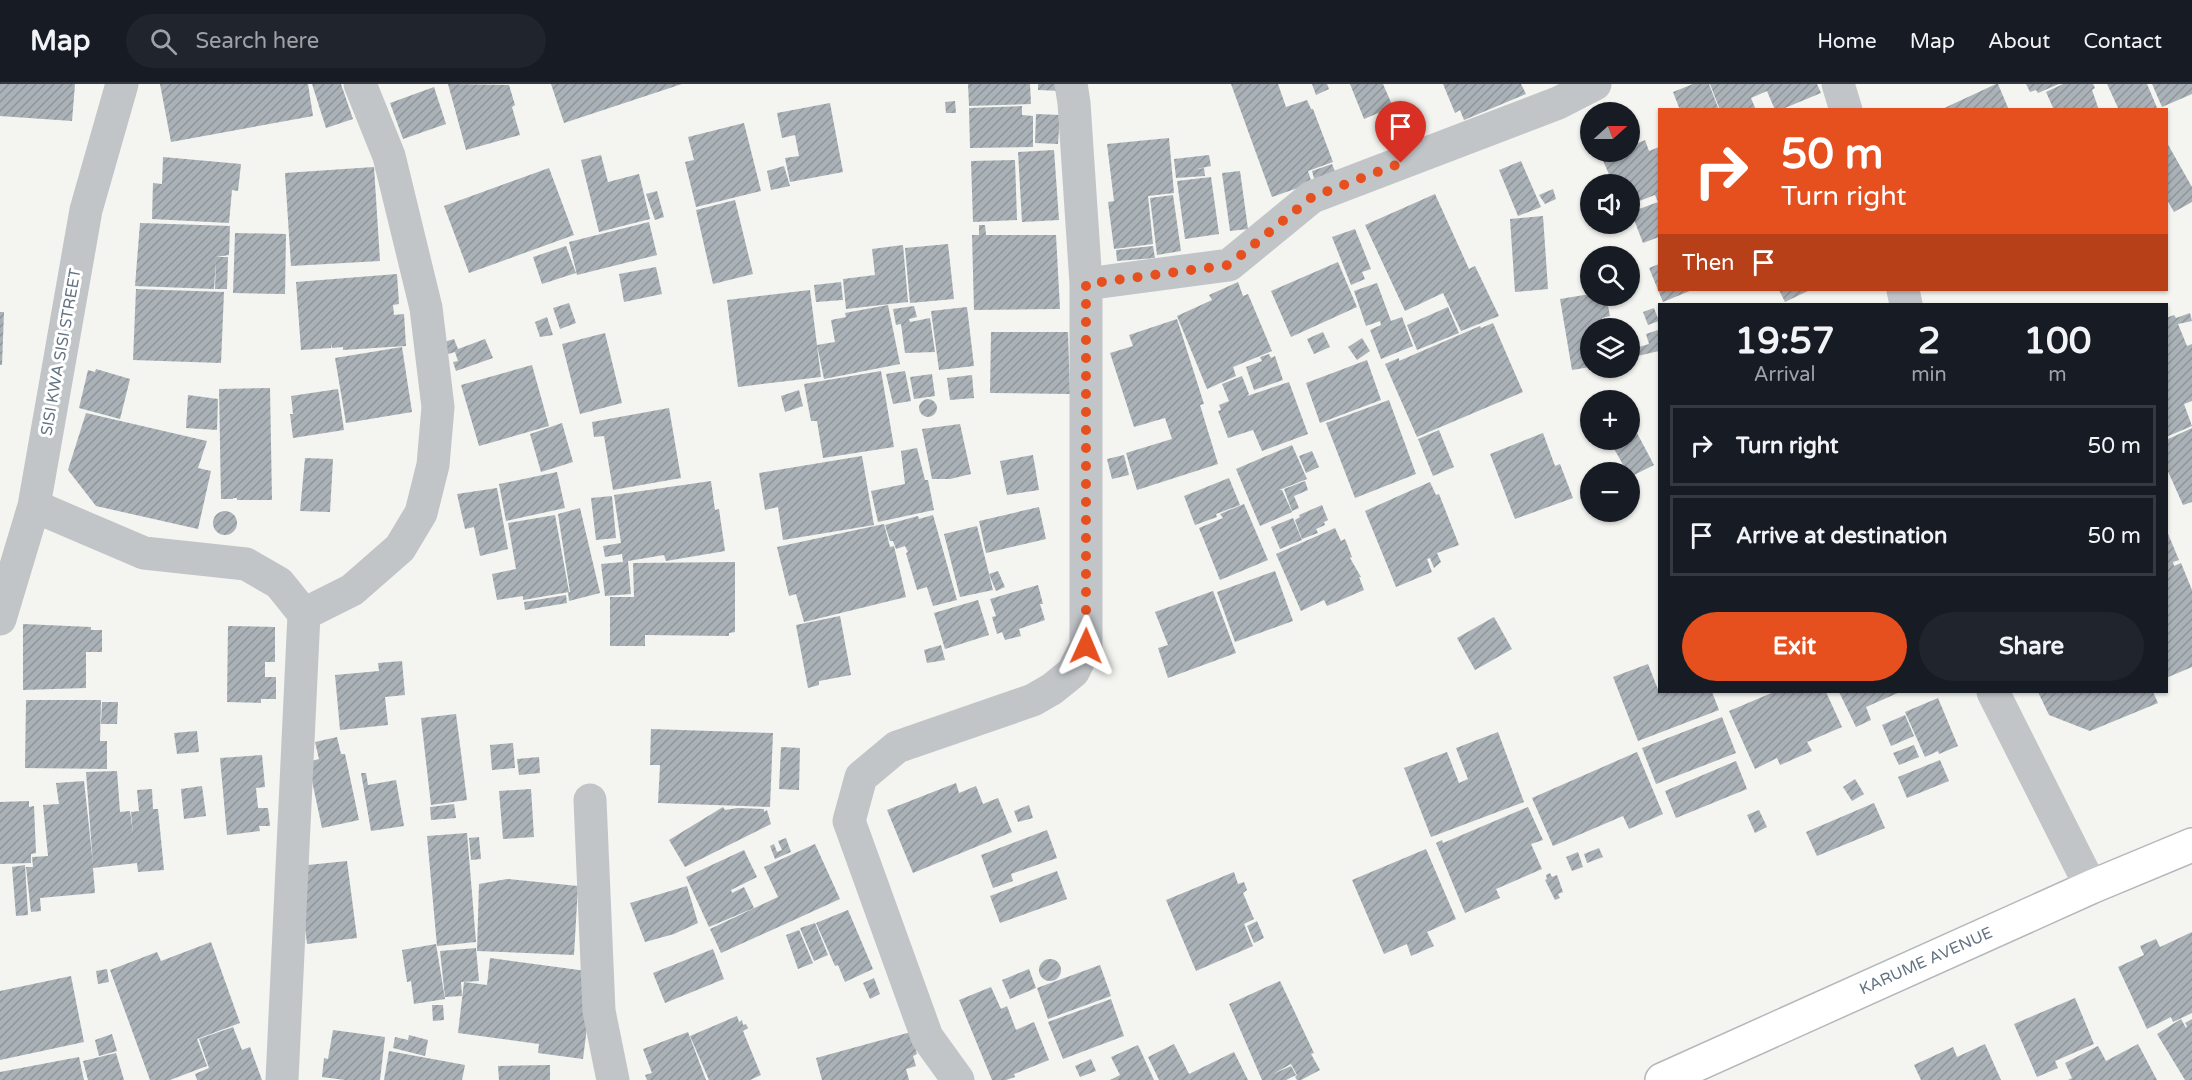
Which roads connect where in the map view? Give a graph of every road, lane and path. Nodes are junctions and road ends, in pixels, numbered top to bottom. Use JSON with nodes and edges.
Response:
{"nodes":[{"id":1,"x":122,"y":84,"type":"edge"},
{"id":2,"x":360,"y":84,"type":"edge"},
{"id":3,"x":1071,"y":84,"type":"edge"},
{"id":4,"x":1595,"y":84,"type":"edge"},
{"id":5,"x":1838,"y":84,"type":"edge"},
{"id":6,"x":1845,"y":108,"type":"edge"},
{"id":7,"x":1086,"y":284,"type":"junction"},
{"id":8,"x":34,"y":506,"type":"junction"},
{"id":9,"x":304,"y":614,"type":"junction"},
{"id":10,"x":0,"y":619,"type":"edge"},
{"id":11,"x":1994,"y":693,"type":"edge"},
{"id":12,"x":590,"y":800,"type":"dead end"},
{"id":13,"x":2192,"y":844,"type":"edge"},
{"id":14,"x":2091,"y":886,"type":"junction"},
{"id":15,"x":282,"y":1080,"type":"edge"},
{"id":16,"x":613,"y":1080,"type":"edge"},
{"id":17,"x":958,"y":1080,"type":"edge"},
{"id":18,"x":1662,"y":1080,"type":"edge"}],
"edges":[{"from":1,"to":8,"type":"street","name":"SISI KWA SISI STREET"},
{"from":2,"to":9,"type":"street"},
{"from":3,"to":7,"type":"street"},
{"from":4,"to":7,"type":"street"},
{"from":5,"to":6,"type":"street"},
{"from":7,"to":17,"type":"street"},
{"from":8,"to":9,"type":"street"},
{"from":8,"to":10,"type":"street","name":"SISI KWA SISI STREET"},
{"from":9,"to":15,"type":"street"},
{"from":11,"to":14,"type":"street"},
{"from":12,"to":16,"type":"street"},
{"from":13,"to":14,"type":"main road","name":"KARUME AVENUE"},
{"from":14,"to":18,"type":"main road","name":"KARUME AVENUE"}]}
